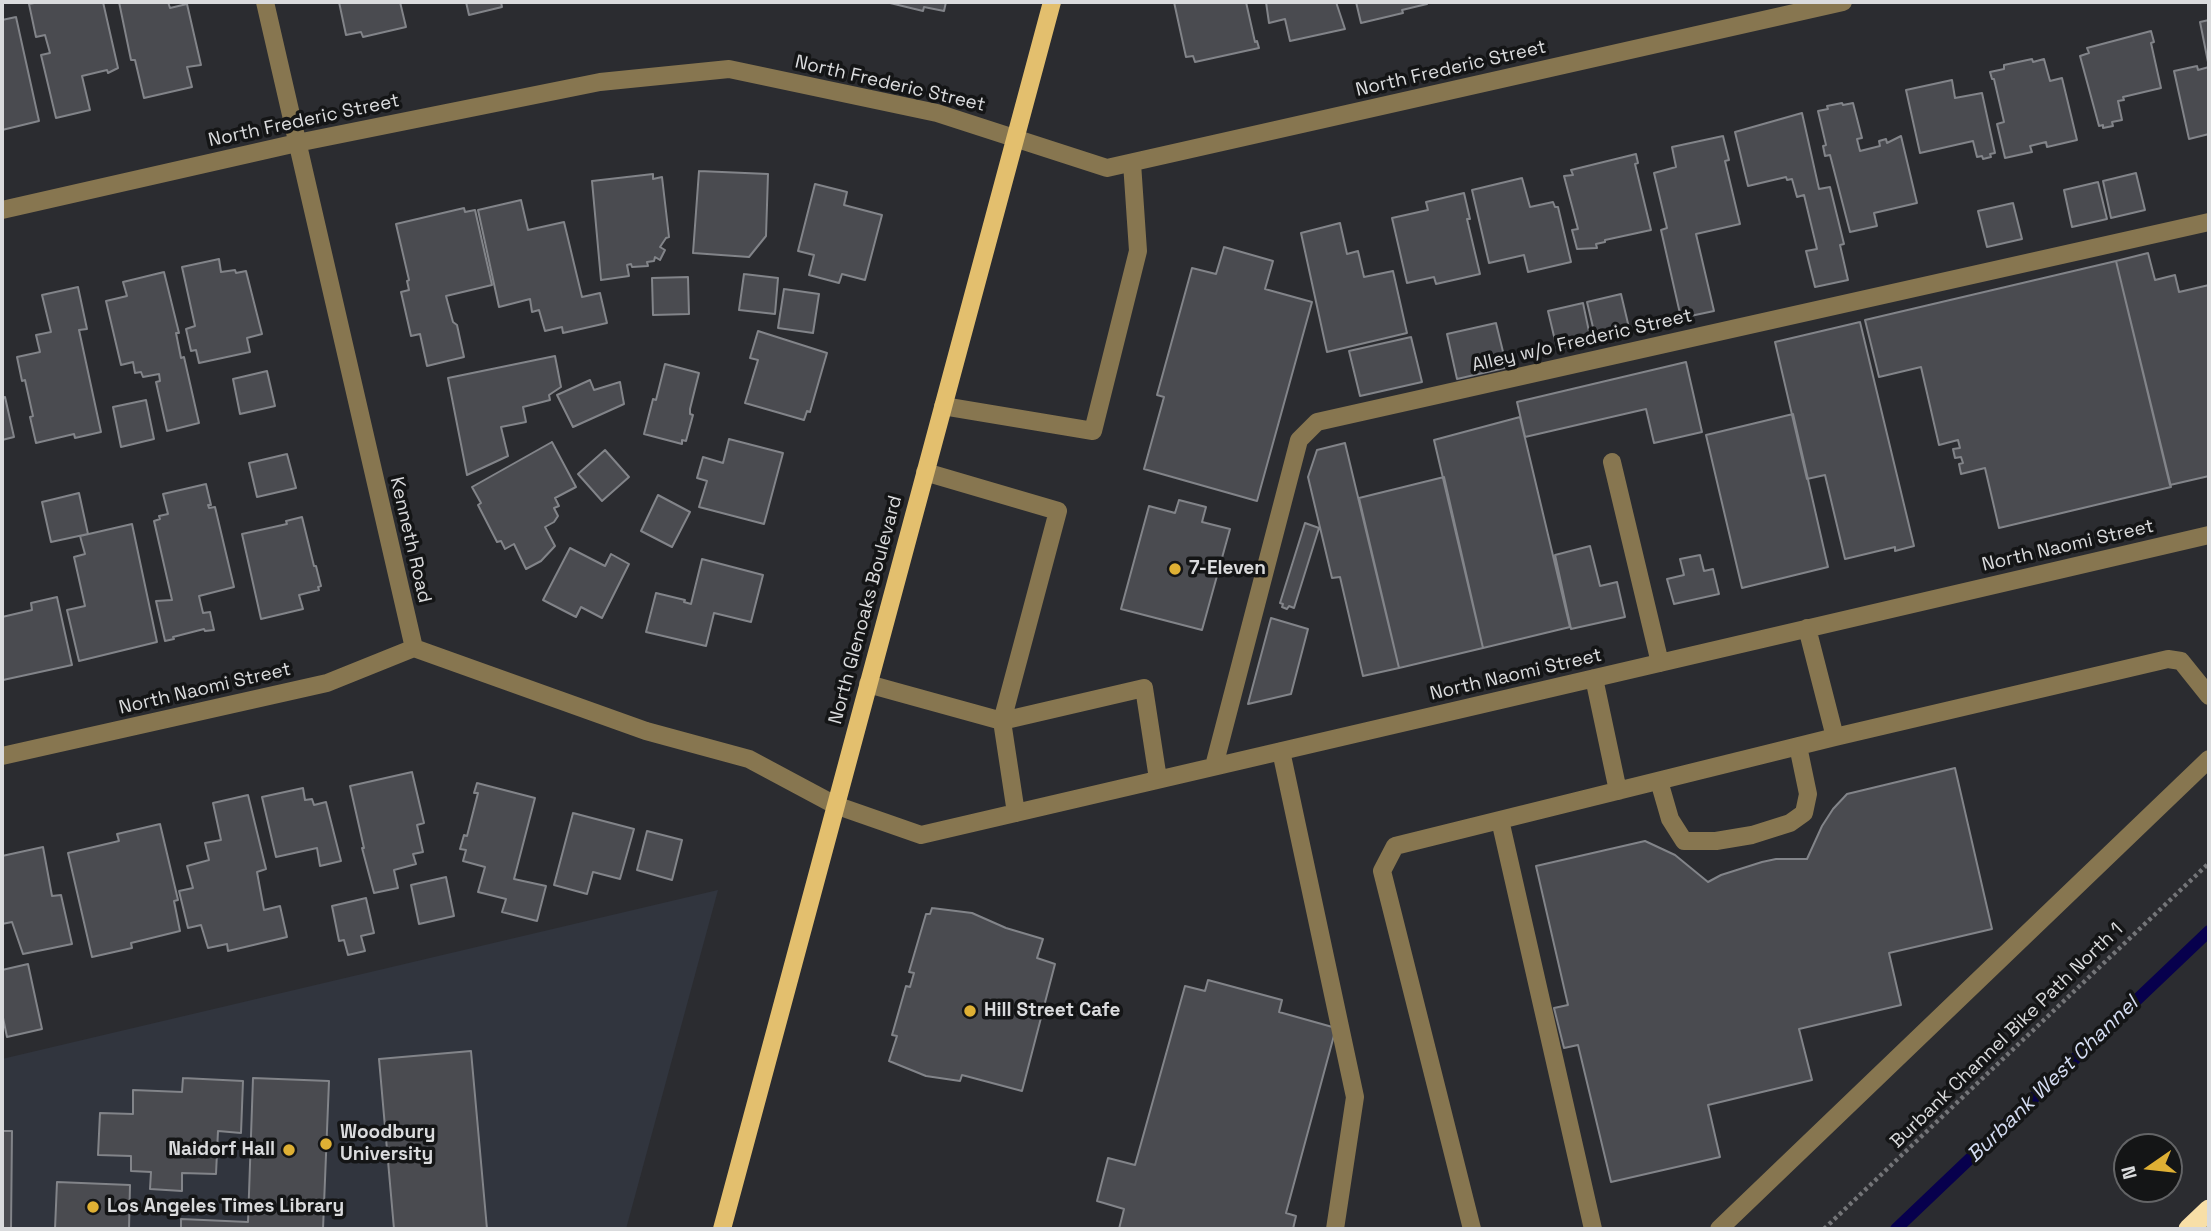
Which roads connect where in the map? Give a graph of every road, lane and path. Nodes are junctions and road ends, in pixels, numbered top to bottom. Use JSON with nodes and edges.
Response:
{"nodes":[{"id":1,"x":265,"y":2,"type":"edge"},
{"id":2,"x":1052,"y":2,"type":"edge"},
{"id":3,"x":1843,"y":2,"type":"edge"},
{"id":4,"x":1016,"y":137,"type":"junction"},
{"id":5,"x":297,"y":143,"type":"junction"},
{"id":6,"x":1132,"y":163,"type":"junction"},
{"id":7,"x":2,"y":209,"type":"edge"},
{"id":8,"x":2209,"y":222,"type":"edge"},
{"id":9,"x":943,"y":406,"type":"junction"},
{"id":10,"x":1612,"y":462,"type":"dead end"},
{"id":11,"x":925,"y":472,"type":"junction"},
{"id":12,"x":2209,"y":535,"type":"edge"},
{"id":13,"x":1807,"y":628,"type":"junction"},
{"id":14,"x":414,"y":648,"type":"junction"},
{"id":15,"x":1660,"y":663,"type":"junction"},
{"id":16,"x":1594,"y":678,"type":"junction"},
{"id":17,"x":868,"y":684,"type":"junction"},
{"id":18,"x":2209,"y":696,"type":"edge"},
{"id":19,"x":1002,"y":720,"type":"junction"},
{"id":20,"x":1835,"y":737,"type":"junction"},
{"id":21,"x":1798,"y":746,"type":"junction"},
{"id":22,"x":1281,"y":751,"type":"junction"},
{"id":23,"x":2,"y":757,"type":"edge"},
{"id":24,"x":2209,"y":759,"type":"edge"},
{"id":25,"x":1214,"y":766,"type":"junction"},
{"id":26,"x":1158,"y":779,"type":"junction"},
{"id":27,"x":1659,"y":780,"type":"junction"},
{"id":28,"x":1618,"y":791,"type":"junction"},
{"id":29,"x":835,"y":805,"type":"junction"},
{"id":30,"x":1016,"y":813,"type":"junction"},
{"id":31,"x":1500,"y":820,"type":"junction"},
{"id":32,"x":2209,"y":863,"type":"edge"},
{"id":33,"x":2209,"y":1210,"type":"edge"},
{"id":34,"x":722,"y":1229,"type":"edge"},
{"id":35,"x":1335,"y":1229,"type":"edge"},
{"id":36,"x":1472,"y":1229,"type":"edge"},
{"id":37,"x":1593,"y":1229,"type":"edge"},
{"id":38,"x":1719,"y":1229,"type":"edge"},
{"id":39,"x":1824,"y":1229,"type":"edge"},
{"id":40,"x":2189,"y":1229,"type":"edge"}],
"edges":[{"from":1,"to":5,"type":"street","name":"Kenneth Road"},
{"from":2,"to":4,"type":"main road","name":"North Glenoaks Boulevard"},
{"from":3,"to":6,"type":"street","name":"North Frederic Street"},
{"from":4,"to":5,"type":"street","name":"North Frederic Street"},
{"from":4,"to":6,"type":"street","name":"North Frederic Street"},
{"from":4,"to":9,"type":"main road","name":"North Glenoaks Boulevard"},
{"from":5,"to":7,"type":"street","name":"North Frederic Street"},
{"from":5,"to":14,"type":"street","name":"Kenneth Road"},
{"from":6,"to":9,"type":"street"},
{"from":8,"to":25,"type":"street","name":"Alley w/o Frederic Street"},
{"from":9,"to":11,"type":"main road","name":"North Glenoaks Boulevard"},
{"from":10,"to":15,"type":"street"},
{"from":11,"to":17,"type":"main road","name":"North Glenoaks Boulevard"},
{"from":11,"to":19,"type":"street"},
{"from":12,"to":13,"type":"street","name":"North Naomi Street"},
{"from":13,"to":15,"type":"street","name":"North Naomi Street"},
{"from":13,"to":20,"type":"street"},
{"from":14,"to":23,"type":"street","name":"North Naomi Street"},
{"from":14,"to":29,"type":"street"},
{"from":15,"to":16,"type":"street","name":"North Naomi Street"},
{"from":16,"to":22,"type":"street","name":"North Naomi Street"},
{"from":16,"to":28,"type":"street"},
{"from":17,"to":19,"type":"street"},
{"from":17,"to":29,"type":"main road","name":"North Glenoaks Boulevard"},
{"from":18,"to":20,"type":"street"},
{"from":19,"to":26,"type":"street"},
{"from":19,"to":30,"type":"street"},
{"from":20,"to":21,"type":"street"},
{"from":21,"to":27,"type":"street"},
{"from":21,"to":27,"type":"street"},
{"from":22,"to":25,"type":"street","name":"North Naomi Street"},
{"from":22,"to":35,"type":"street"},
{"from":24,"to":38,"type":"street"},
{"from":25,"to":26,"type":"street","name":"North Naomi Street"},
{"from":26,"to":30,"type":"street","name":"North Naomi Street"},
{"from":27,"to":28,"type":"street"},
{"from":28,"to":31,"type":"street"},
{"from":29,"to":30,"type":"street","name":"North Naomi Street"},
{"from":29,"to":34,"type":"main road","name":"North Glenoaks Boulevard"},
{"from":31,"to":36,"type":"street"},
{"from":31,"to":37,"type":"street"},
{"from":32,"to":39,"type":"path","name":"Burbank Channel Bike Path North 1"},
{"from":33,"to":40,"type":"highway"}]}
